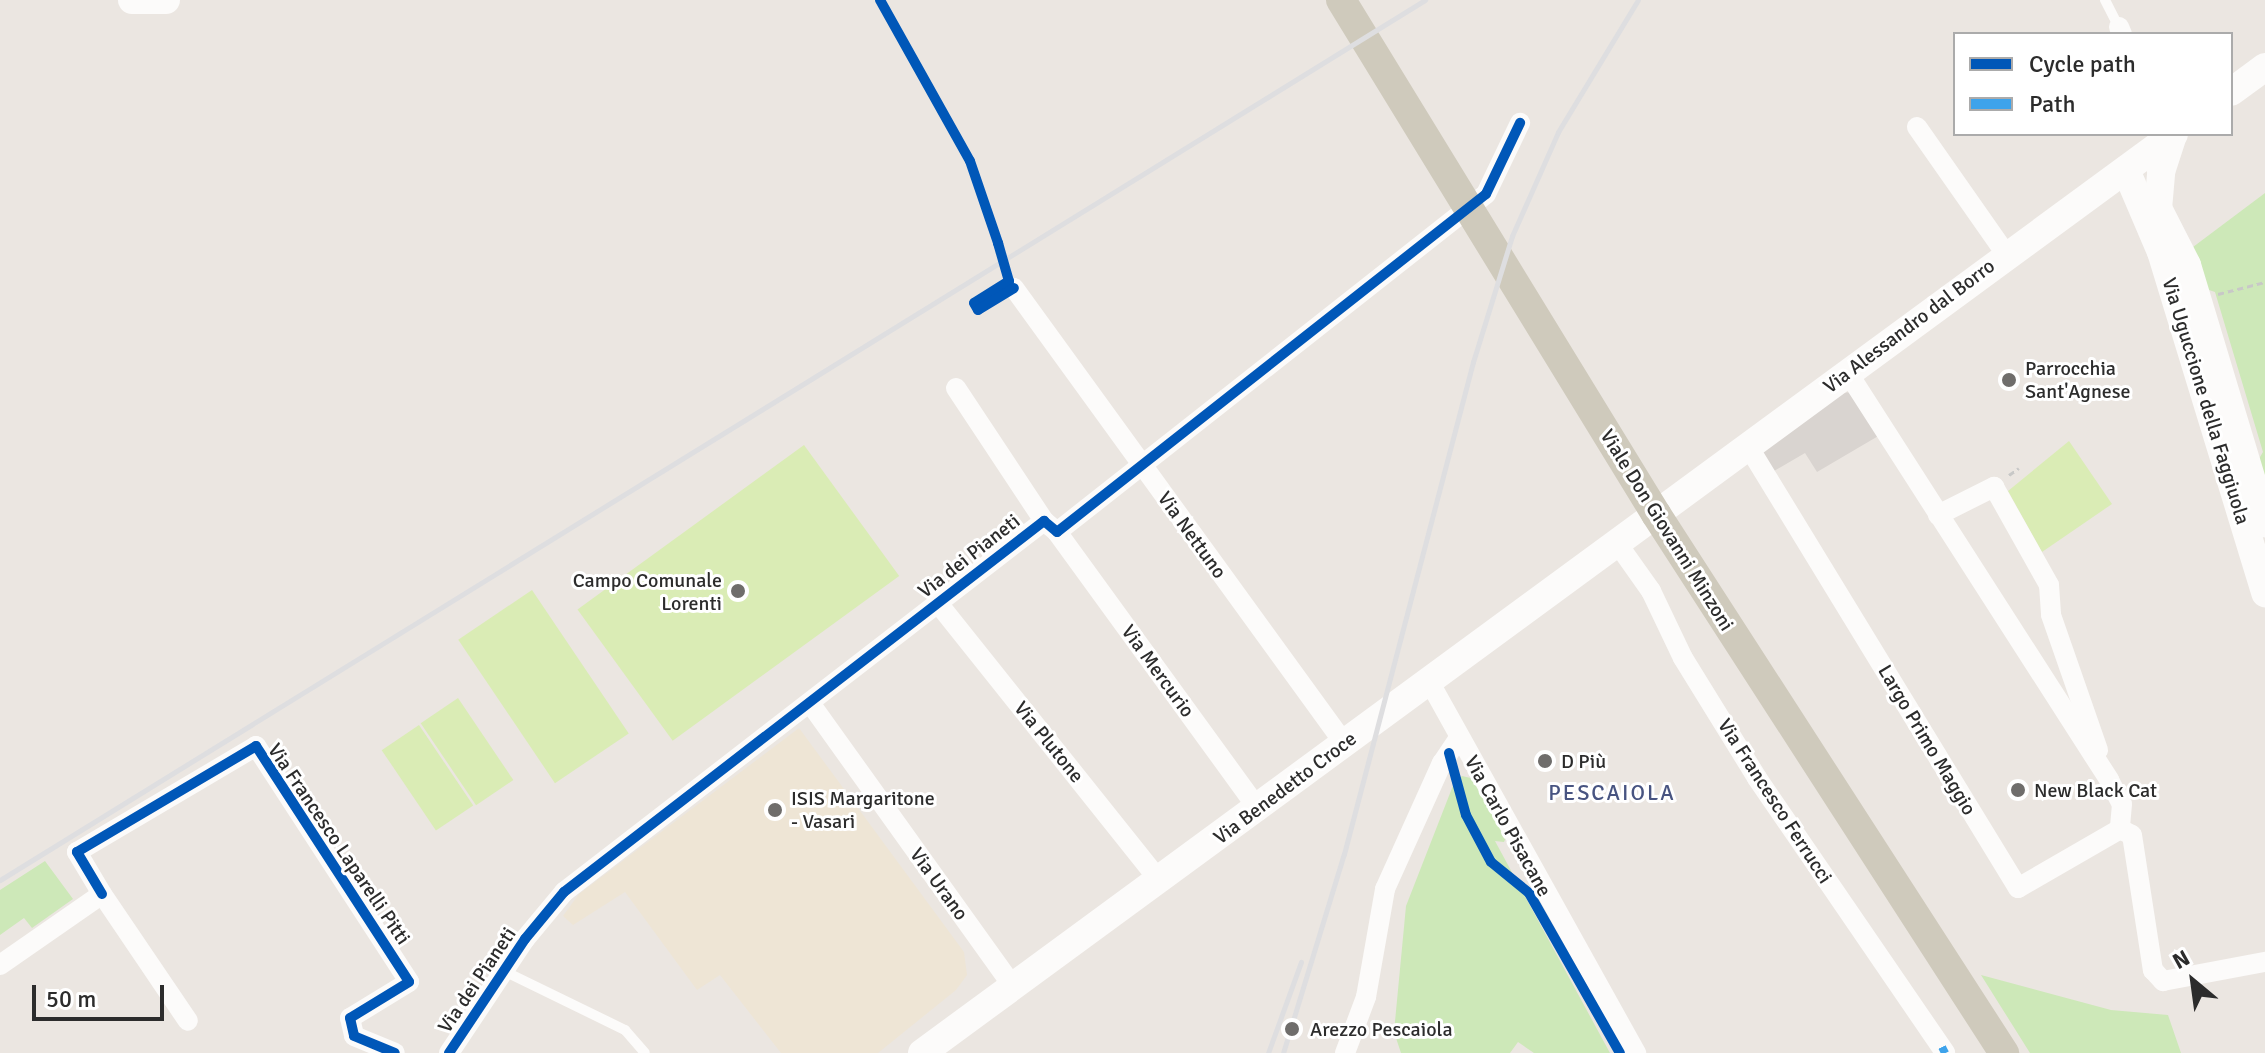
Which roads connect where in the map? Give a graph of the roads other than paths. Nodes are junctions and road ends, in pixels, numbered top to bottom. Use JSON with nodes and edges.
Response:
{"nodes":[{"id":1,"x":132,"y":0,"type":"edge"},
{"id":2,"x":166,"y":0,"type":"edge"},
{"id":3,"x":1341,"y":0,"type":"edge"},
{"id":4,"x":2105,"y":0,"type":"edge"},
{"id":5,"x":2120,"y":30,"type":"edge"},
{"id":6,"x":2265,"y":67,"type":"edge"},
{"id":7,"x":2233,"y":91,"type":"edge"},
{"id":8,"x":1520,"y":123,"type":"dead end"},
{"id":9,"x":1917,"y":127,"type":"dead end"},
{"id":10,"x":2170,"y":136,"type":"edge"},
{"id":11,"x":2172,"y":136,"type":"edge"},
{"id":12,"x":2126,"y":170,"type":"junction"},
{"id":13,"x":2098,"y":190,"type":"junction"},
{"id":14,"x":2151,"y":210,"type":"junction"},
{"id":15,"x":2006,"y":254,"type":"junction"},
{"id":16,"x":1014,"y":288,"type":"dead end"},
{"id":17,"x":1848,"y":373,"type":"junction"},
{"id":18,"x":956,"y":388,"type":"dead end"},
{"id":19,"x":1748,"y":446,"type":"junction"},
{"id":20,"x":1141,"y":466,"type":"junction"},
{"id":21,"x":1938,"y":515,"type":"junction"},
{"id":22,"x":1646,"y":520,"type":"joint"},
{"id":23,"x":2265,"y":523,"type":"edge"},
{"id":24,"x":1050,"y":527,"type":"junction"},
{"id":25,"x":1617,"y":543,"type":"junction"},
{"id":26,"x":2265,"y":593,"type":"edge"},
{"id":27,"x":937,"y":602,"type":"junction"},
{"id":28,"x":1429,"y":681,"type":"junction"},
{"id":29,"x":810,"y":703,"type":"junction"},
{"id":30,"x":1459,"y":738,"type":"junction"},
{"id":31,"x":1344,"y":743,"type":"junction"},
{"id":32,"x":2109,"y":780,"type":"junction"},
{"id":33,"x":1259,"y":810,"type":"junction"},
{"id":34,"x":2120,"y":829,"type":"junction"},
{"id":35,"x":1160,"y":881,"type":"junction"},
{"id":36,"x":102,"y":894,"type":"junction"},
{"id":37,"x":2265,"y":962,"type":"edge"},
{"id":38,"x":0,"y":965,"type":"edge"},
{"id":39,"x":504,"y":971,"type":"junction"},
{"id":40,"x":1013,"y":987,"type":"junction"},
{"id":41,"x":188,"y":1021,"type":"dead end"},
{"id":42,"x":1943,"y":1050,"type":"edge"},
{"id":43,"x":395,"y":1053,"type":"edge"},
{"id":44,"x":449,"y":1053,"type":"edge"},
{"id":45,"x":645,"y":1053,"type":"edge"},
{"id":46,"x":922,"y":1053,"type":"edge"},
{"id":47,"x":1345,"y":1053,"type":"edge"},
{"id":48,"x":1636,"y":1053,"type":"edge"},
{"id":49,"x":2004,"y":1053,"type":"edge"}],
"edges":[{"from":1,"to":2,"type":"main road"},
{"from":3,"to":49,"type":"main road","name":"Viale Don Giovanni Minzoni"},
{"from":4,"to":5,"type":"lane"},
{"from":6,"to":7,"type":"main road"},
{"from":8,"to":20,"type":"street","name":"Via dei Pianeti"},
{"from":9,"to":15,"type":"street"},
{"from":10,"to":12,"type":"main road","name":"Via Alessandro dal Borro"},
{"from":11,"to":14,"type":"main road","name":"Via Uguccione della Faggiuola"},
{"from":12,"to":13,"type":"main road","name":"Via Alessandro dal Borro"},
{"from":12,"to":14,"type":"main road","name":"Via Uguccione della Faggiuola"},
{"from":13,"to":14,"type":"main road"},
{"from":13,"to":15,"type":"main road","name":"Via Alessandro dal Borro"},
{"from":14,"to":23,"type":"main road","name":"Via Uguccione della Faggiuola"},
{"from":14,"to":26,"type":"main road","name":"Via Uguccione della Faggiuola"},
{"from":15,"to":17,"type":"main road","name":"Via Alessandro dal Borro"},
{"from":16,"to":20,"type":"street","name":"Via Nettuno"},
{"from":17,"to":19,"type":"main road","name":"Via Alessandro dal Borro"},
{"from":17,"to":21,"type":"street"},
{"from":18,"to":24,"type":"street","name":"Via Mercurio"},
{"from":19,"to":22,"type":"main road","name":"Via Alessandro dal Borro"},
{"from":19,"to":34,"type":"street","name":"Largo Primo Maggio"},
{"from":20,"to":24,"type":"street","name":"Via dei Pianeti"},
{"from":20,"to":31,"type":"street","name":"Via Nettuno"},
{"from":21,"to":32,"type":"street"},
{"from":21,"to":32,"type":"street"},
{"from":22,"to":25,"type":"main road","name":"Via Benedetto Croce"},
{"from":24,"to":27,"type":"street","name":"Via dei Pianeti"},
{"from":24,"to":33,"type":"street","name":"Via Mercurio"},
{"from":25,"to":28,"type":"main road","name":"Via Benedetto Croce"},
{"from":25,"to":42,"type":"street","name":"Via Francesco Ferrucci"},
{"from":27,"to":29,"type":"street","name":"Via dei Pianeti"},
{"from":27,"to":35,"type":"street","name":"Via Plutone"},
{"from":28,"to":30,"type":"street","name":"Via Carlo Pisacane"},
{"from":28,"to":31,"type":"main road","name":"Via Benedetto Croce"},
{"from":29,"to":39,"type":"street","name":"Via dei Pianeti"},
{"from":29,"to":40,"type":"street","name":"Via Urano"},
{"from":30,"to":47,"type":"street"},
{"from":30,"to":48,"type":"street","name":"Via Carlo Pisacane"},
{"from":31,"to":33,"type":"main road","name":"Via Benedetto Croce"},
{"from":32,"to":34,"type":"street"},
{"from":33,"to":35,"type":"main road","name":"Via Benedetto Croce"},
{"from":34,"to":37,"type":"street"},
{"from":35,"to":40,"type":"main road","name":"Via Benedetto Croce"},
{"from":36,"to":38,"type":"street"},
{"from":36,"to":41,"type":"street"},
{"from":36,"to":43,"type":"street","name":"Via Francesco Laparelli Pitti"},
{"from":39,"to":44,"type":"street","name":"Via dei Pianeti"},
{"from":39,"to":45,"type":"lane"},
{"from":40,"to":46,"type":"main road","name":"Via Benedetto Croce"}]}
